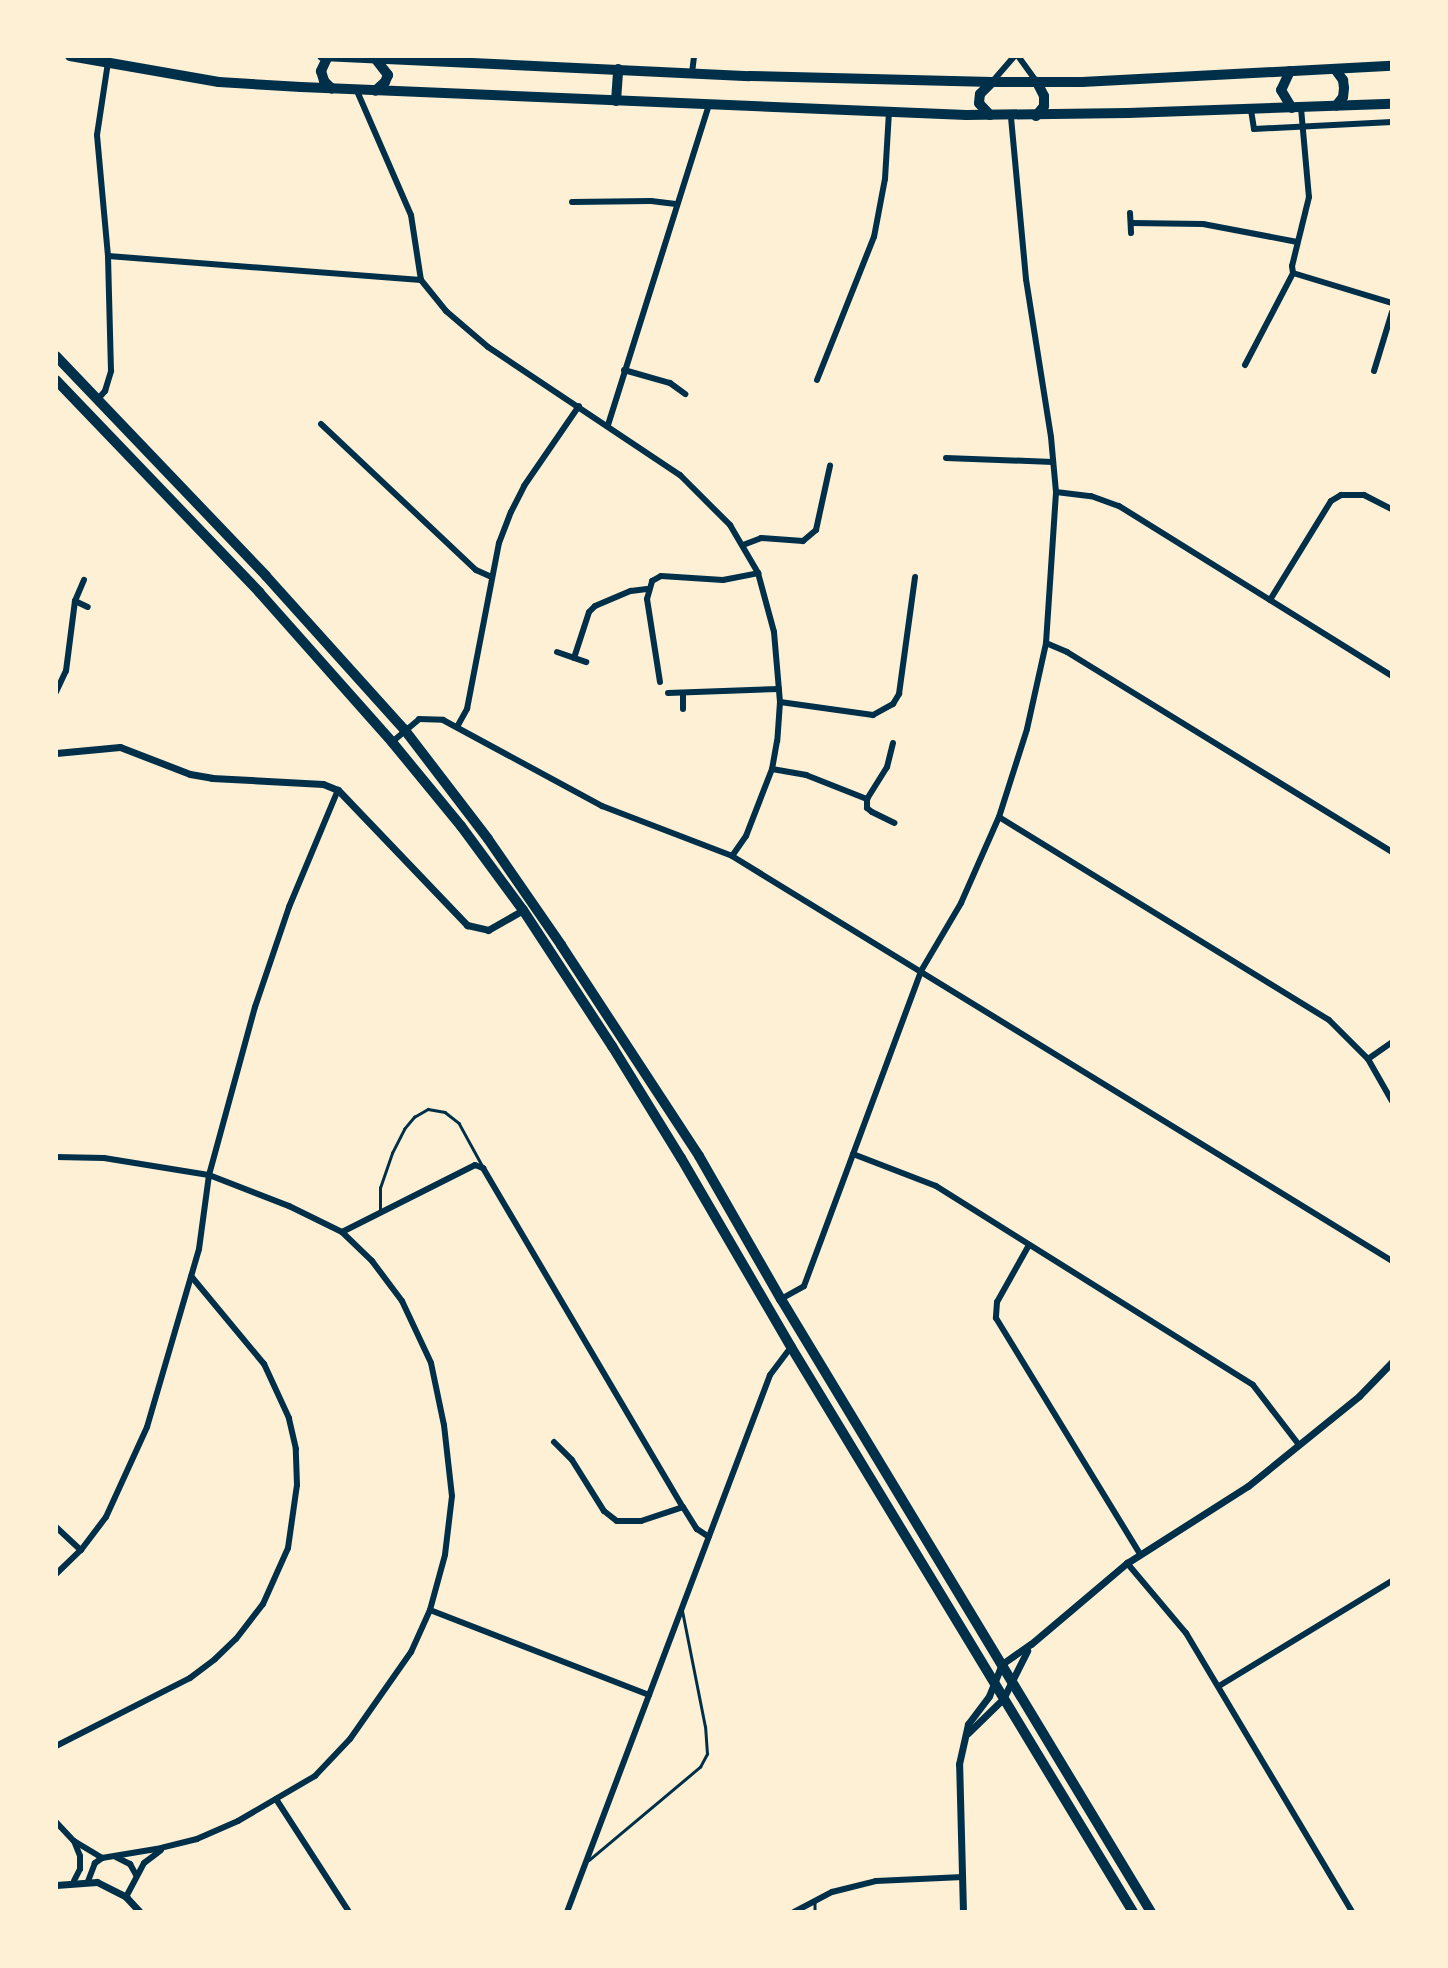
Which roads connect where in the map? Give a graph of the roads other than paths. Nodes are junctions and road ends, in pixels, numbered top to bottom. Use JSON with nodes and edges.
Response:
{"nodes":[{"id":1,"x":70,"y":56,"type":"edge"},
{"id":2,"x":322,"y":56,"type":"edge"},
{"id":3,"x":328,"y":56,"type":"edge"},
{"id":4,"x":694,"y":56,"type":"edge"},
{"id":5,"x":1017,"y":56,"type":"edge"},
{"id":6,"x":373,"y":57,"type":"edge"},
{"id":7,"x":108,"y":62,"type":"junction"},
{"id":8,"x":1392,"y":66,"type":"edge"},
{"id":9,"x":618,"y":69,"type":"junction"},
{"id":10,"x":1335,"y":69,"type":"junction"},
{"id":11,"x":1290,"y":71,"type":"junction"},
{"id":12,"x":692,"y":73,"type":"junction"},
{"id":13,"x":992,"y":82,"type":"junction"},
{"id":14,"x":1037,"y":82,"type":"junction"},
{"id":15,"x":332,"y":89,"type":"junction"},
{"id":16,"x":357,"y":91,"type":"junction"},
{"id":17,"x":375,"y":91,"type":"junction"},
{"id":18,"x":616,"y":101,"type":"junction"},
{"id":19,"x":709,"y":104,"type":"junction"},
{"id":20,"x":1392,"y":104,"type":"edge"},
{"id":21,"x":1336,"y":106,"type":"junction"},
{"id":22,"x":1297,"y":108,"type":"junction"},
{"id":23,"x":1251,"y":110,"type":"junction"},
{"id":24,"x":888,"y":112,"type":"junction"},
{"id":25,"x":990,"y":116,"type":"junction"},
{"id":26,"x":1011,"y":116,"type":"junction"},
{"id":27,"x":1036,"y":116,"type":"junction"},
{"id":28,"x":1392,"y":122,"type":"edge"},
{"id":29,"x":1303,"y":128,"type":"junction"},
{"id":30,"x":572,"y":202,"type":"dead end"},
{"id":31,"x":676,"y":205,"type":"junction"},
{"id":32,"x":1130,"y":213,"type":"dead end"},
{"id":33,"x":1130,"y":223,"type":"junction"},
{"id":34,"x":1131,"y":233,"type":"dead end"},
{"id":35,"x":1297,"y":243,"type":"junction"},
{"id":36,"x":108,"y":256,"type":"junction"},
{"id":37,"x":1293,"y":273,"type":"junction"},
{"id":38,"x":421,"y":280,"type":"junction"},
{"id":39,"x":1392,"y":303,"type":"edge"},
{"id":40,"x":1392,"y":312,"type":"edge"},
{"id":41,"x":56,"y":356,"type":"edge"},
{"id":42,"x":1245,"y":365,"type":"dead end"},
{"id":43,"x":624,"y":370,"type":"junction"},
{"id":44,"x":1374,"y":371,"type":"dead end"},
{"id":45,"x":56,"y":380,"type":"edge"},
{"id":46,"x":817,"y":380,"type":"dead end"},
{"id":47,"x":685,"y":394,"type":"dead end"},
{"id":48,"x":98,"y":399,"type":"junction"},
{"id":49,"x":579,"y":406,"type":"junction"},
{"id":50,"x":86,"y":411,"type":"junction"},
{"id":51,"x":321,"y":424,"type":"dead end"},
{"id":52,"x":608,"y":425,"type":"junction"},
{"id":53,"x":946,"y":458,"type":"dead end"},
{"id":54,"x":1053,"y":462,"type":"junction"},
{"id":55,"x":830,"y":466,"type":"dead end"},
{"id":56,"x":1056,"y":492,"type":"junction"},
{"id":57,"x":1392,"y":509,"type":"edge"},
{"id":58,"x":743,"y":545,"type":"junction"},
{"id":59,"x":758,"y":573,"type":"junction"},
{"id":60,"x":492,"y":577,"type":"junction"},
{"id":61,"x":915,"y":577,"type":"dead end"},
{"id":62,"x":84,"y":580,"type":"dead end"},
{"id":63,"x":647,"y":589,"type":"junction"},
{"id":64,"x":1270,"y":600,"type":"junction"},
{"id":65,"x":75,"y":601,"type":"junction"},
{"id":66,"x":88,"y":607,"type":"dead end"},
{"id":67,"x":1046,"y":643,"type":"junction"},
{"id":68,"x":557,"y":652,"type":"dead end"},
{"id":69,"x":574,"y":658,"type":"junction"},
{"id":70,"x":586,"y":662,"type":"dead end"},
{"id":71,"x":1392,"y":676,"type":"edge"},
{"id":72,"x":660,"y":682,"type":"dead end"},
{"id":73,"x":779,"y":689,"type":"junction"},
{"id":74,"x":56,"y":692,"type":"edge"},
{"id":75,"x":668,"y":692,"type":"dead end"},
{"id":76,"x":683,"y":693,"type":"junction"},
{"id":77,"x":780,"y":702,"type":"junction"},
{"id":78,"x":683,"y":709,"type":"dead end"},
{"id":79,"x":457,"y":727,"type":"junction"},
{"id":80,"x":404,"y":729,"type":"junction"},
{"id":81,"x":392,"y":742,"type":"junction"},
{"id":82,"x":893,"y":743,"type":"dead end"},
{"id":83,"x":56,"y":753,"type":"edge"},
{"id":84,"x":772,"y":769,"type":"junction"},
{"id":85,"x":338,"y":790,"type":"junction"},
{"id":86,"x":867,"y":799,"type":"junction"},
{"id":87,"x":999,"y":817,"type":"junction"},
{"id":88,"x":895,"y":823,"type":"dead end"},
{"id":89,"x":1392,"y":852,"type":"edge"},
{"id":90,"x":732,"y":856,"type":"junction"},
{"id":91,"x":532,"y":904,"type":"junction"},
{"id":92,"x":523,"y":910,"type":"junction"},
{"id":93,"x":920,"y":971,"type":"junction"},
{"id":94,"x":1392,"y":1042,"type":"edge"},
{"id":95,"x":1368,"y":1059,"type":"junction"},
{"id":96,"x":1392,"y":1101,"type":"edge"},
{"id":97,"x":853,"y":1154,"type":"junction"},
{"id":98,"x":56,"y":1157,"type":"edge"},
{"id":99,"x":483,"y":1168,"type":"junction"},
{"id":100,"x":209,"y":1175,"type":"junction"},
{"id":101,"x":380,"y":1214,"type":"junction"},
{"id":102,"x":342,"y":1232,"type":"junction"},
{"id":103,"x":1029,"y":1245,"type":"junction"},
{"id":104,"x":1392,"y":1261,"type":"edge"},
{"id":105,"x":191,"y":1276,"type":"junction"},
{"id":106,"x":782,"y":1299,"type":"junction"},
{"id":107,"x":791,"y":1347,"type":"junction"},
{"id":108,"x":1392,"y":1362,"type":"edge"},
{"id":109,"x":554,"y":1442,"type":"dead end"},
{"id":110,"x":1299,"y":1445,"type":"junction"},
{"id":111,"x":682,"y":1507,"type":"junction"},
{"id":112,"x":56,"y":1527,"type":"edge"},
{"id":113,"x":709,"y":1537,"type":"junction"},
{"id":114,"x":81,"y":1550,"type":"junction"},
{"id":115,"x":1140,"y":1554,"type":"junction"},
{"id":116,"x":1127,"y":1563,"type":"junction"},
{"id":117,"x":56,"y":1574,"type":"edge"},
{"id":118,"x":1392,"y":1580,"type":"edge"},
{"id":119,"x":682,"y":1608,"type":"junction"},
{"id":120,"x":430,"y":1610,"type":"junction"},
{"id":121,"x":1031,"y":1644,"type":"junction"},
{"id":122,"x":1002,"y":1664,"type":"junction"},
{"id":123,"x":1011,"y":1678,"type":"junction"},
{"id":124,"x":994,"y":1684,"type":"junction"},
{"id":125,"x":1219,"y":1686,"type":"junction"},
{"id":126,"x":649,"y":1695,"type":"junction"},
{"id":127,"x":1003,"y":1699,"type":"junction"},
{"id":128,"x":968,"y":1733,"type":"junction"},
{"id":129,"x":56,"y":1746,"type":"edge"},
{"id":130,"x":276,"y":1799,"type":"junction"},
{"id":131,"x":56,"y":1822,"type":"edge"},
{"id":132,"x":74,"y":1841,"type":"junction"},
{"id":133,"x":162,"y":1849,"type":"junction"},
{"id":134,"x":114,"y":1856,"type":"junction"},
{"id":135,"x":102,"y":1858,"type":"junction"},
{"id":136,"x":587,"y":1862,"type":"junction"},
{"id":137,"x":136,"y":1875,"type":"junction"},
{"id":138,"x":963,"y":1877,"type":"junction"},
{"id":139,"x":75,"y":1881,"type":"junction"},
{"id":140,"x":88,"y":1881,"type":"junction"},
{"id":141,"x":56,"y":1885,"type":"edge"},
{"id":142,"x":127,"y":1897,"type":"junction"},
{"id":143,"x":815,"y":1899,"type":"junction"},
{"id":144,"x":140,"y":1912,"type":"edge"},
{"id":145,"x":349,"y":1912,"type":"edge"},
{"id":146,"x":567,"y":1912,"type":"edge"},
{"id":147,"x":794,"y":1912,"type":"edge"},
{"id":148,"x":815,"y":1912,"type":"edge"},
{"id":149,"x":963,"y":1912,"type":"edge"},
{"id":150,"x":1133,"y":1912,"type":"edge"},
{"id":151,"x":1152,"y":1912,"type":"edge"},
{"id":152,"x":1352,"y":1912,"type":"edge"}],
"edges":[{"from":1,"to":7,"type":"highway"},
{"from":2,"to":3,"type":"highway"},
{"from":3,"to":6,"type":"highway"},
{"from":3,"to":15,"type":"highway"},
{"from":4,"to":12,"type":"street"},
{"from":5,"to":13,"type":"street"},
{"from":5,"to":14,"type":"street"},
{"from":6,"to":9,"type":"highway"},
{"from":6,"to":17,"type":"highway"},
{"from":7,"to":15,"type":"highway"},
{"from":7,"to":36,"type":"street"},
{"from":8,"to":10,"type":"highway"},
{"from":9,"to":12,"type":"highway"},
{"from":9,"to":18,"type":"highway"},
{"from":10,"to":11,"type":"highway"},
{"from":10,"to":21,"type":"highway"},
{"from":11,"to":14,"type":"highway"},
{"from":11,"to":22,"type":"highway"},
{"from":12,"to":13,"type":"highway"},
{"from":13,"to":14,"type":"highway"},
{"from":13,"to":25,"type":"highway"},
{"from":14,"to":27,"type":"highway"},
{"from":15,"to":16,"type":"highway"},
{"from":16,"to":17,"type":"highway"},
{"from":16,"to":38,"type":"street"},
{"from":17,"to":18,"type":"highway"},
{"from":18,"to":19,"type":"highway"},
{"from":19,"to":24,"type":"highway"},
{"from":19,"to":31,"type":"street"},
{"from":20,"to":21,"type":"highway"},
{"from":21,"to":22,"type":"highway"},
{"from":22,"to":23,"type":"highway"},
{"from":22,"to":29,"type":"street"},
{"from":23,"to":27,"type":"highway"},
{"from":23,"to":29,"type":"street"},
{"from":24,"to":25,"type":"highway"},
{"from":24,"to":46,"type":"street"},
{"from":25,"to":26,"type":"highway"},
{"from":26,"to":27,"type":"highway"},
{"from":26,"to":54,"type":"street"},
{"from":28,"to":29,"type":"street"},
{"from":29,"to":35,"type":"street"},
{"from":30,"to":31,"type":"street"},
{"from":31,"to":43,"type":"street"},
{"from":32,"to":33,"type":"street"},
{"from":33,"to":34,"type":"street"},
{"from":33,"to":35,"type":"street"},
{"from":35,"to":37,"type":"street"},
{"from":36,"to":38,"type":"street"},
{"from":36,"to":48,"type":"street"},
{"from":37,"to":39,"type":"street"},
{"from":37,"to":42,"type":"street"},
{"from":38,"to":49,"type":"street"},
{"from":40,"to":44,"type":"street"},
{"from":41,"to":48,"type":"highway"},
{"from":43,"to":47,"type":"street"},
{"from":43,"to":52,"type":"street"},
{"from":45,"to":50,"type":"highway"},
{"from":48,"to":50,"type":"highway"},
{"from":48,"to":80,"type":"highway"},
{"from":49,"to":52,"type":"street"},
{"from":49,"to":60,"type":"street"},
{"from":50,"to":81,"type":"highway"},
{"from":51,"to":60,"type":"street"},
{"from":52,"to":58,"type":"street"},
{"from":53,"to":54,"type":"street"},
{"from":54,"to":56,"type":"street"},
{"from":55,"to":58,"type":"street"},
{"from":56,"to":64,"type":"street"},
{"from":56,"to":67,"type":"street"},
{"from":57,"to":64,"type":"street"},
{"from":58,"to":59,"type":"street"},
{"from":59,"to":63,"type":"street"},
{"from":59,"to":73,"type":"street"},
{"from":60,"to":79,"type":"street"},
{"from":61,"to":77,"type":"street"},
{"from":62,"to":65,"type":"street"},
{"from":63,"to":69,"type":"street"},
{"from":63,"to":72,"type":"street"},
{"from":64,"to":71,"type":"street"},
{"from":65,"to":66,"type":"street"},
{"from":65,"to":74,"type":"street"},
{"from":67,"to":87,"type":"street"},
{"from":67,"to":89,"type":"street"},
{"from":68,"to":69,"type":"street"},
{"from":69,"to":70,"type":"street"},
{"from":73,"to":76,"type":"street"},
{"from":73,"to":77,"type":"street"},
{"from":75,"to":76,"type":"street"},
{"from":76,"to":78,"type":"street"},
{"from":77,"to":84,"type":"street"},
{"from":79,"to":80,"type":"street"},
{"from":79,"to":90,"type":"street"},
{"from":80,"to":81,"type":"street"},
{"from":80,"to":91,"type":"highway"},
{"from":81,"to":92,"type":"highway"},
{"from":82,"to":86,"type":"street"},
{"from":83,"to":85,"type":"street"},
{"from":84,"to":86,"type":"street"},
{"from":84,"to":90,"type":"street"},
{"from":85,"to":92,"type":"street"},
{"from":85,"to":100,"type":"street"},
{"from":86,"to":88,"type":"street"},
{"from":87,"to":93,"type":"street"},
{"from":87,"to":95,"type":"street"},
{"from":90,"to":93,"type":"street"},
{"from":91,"to":92,"type":"highway"},
{"from":91,"to":106,"type":"highway"},
{"from":92,"to":107,"type":"highway"},
{"from":93,"to":97,"type":"street"},
{"from":93,"to":104,"type":"street"},
{"from":94,"to":95,"type":"street"},
{"from":95,"to":96,"type":"street"},
{"from":97,"to":103,"type":"street"},
{"from":97,"to":106,"type":"street"},
{"from":98,"to":100,"type":"street"},
{"from":99,"to":101,"type":"street"},
{"from":99,"to":101,"type":"lane"},
{"from":99,"to":111,"type":"street"},
{"from":100,"to":102,"type":"street"},
{"from":100,"to":105,"type":"street"},
{"from":101,"to":102,"type":"street"},
{"from":102,"to":120,"type":"street"},
{"from":103,"to":110,"type":"street"},
{"from":103,"to":115,"type":"street"},
{"from":105,"to":114,"type":"street"},
{"from":105,"to":129,"type":"street"},
{"from":106,"to":107,"type":"highway"},
{"from":106,"to":122,"type":"highway"},
{"from":107,"to":113,"type":"street"},
{"from":107,"to":124,"type":"highway"},
{"from":108,"to":110,"type":"street"},
{"from":109,"to":111,"type":"street"},
{"from":110,"to":115,"type":"street"},
{"from":111,"to":113,"type":"street"},
{"from":112,"to":114,"type":"street"},
{"from":113,"to":119,"type":"street"},
{"from":114,"to":117,"type":"street"},
{"from":115,"to":116,"type":"street"},
{"from":116,"to":121,"type":"street"},
{"from":116,"to":125,"type":"street"},
{"from":118,"to":125,"type":"street"},
{"from":119,"to":126,"type":"street"},
{"from":119,"to":136,"type":"lane"},
{"from":120,"to":126,"type":"street"},
{"from":120,"to":130,"type":"street"},
{"from":121,"to":122,"type":"street"},
{"from":121,"to":123,"type":"street"},
{"from":122,"to":123,"type":"highway"},
{"from":122,"to":124,"type":"street"},
{"from":123,"to":127,"type":"street"},
{"from":123,"to":151,"type":"highway"},
{"from":124,"to":127,"type":"highway"},
{"from":124,"to":128,"type":"street"},
{"from":125,"to":152,"type":"street"},
{"from":126,"to":136,"type":"street"},
{"from":127,"to":128,"type":"street"},
{"from":127,"to":150,"type":"highway"},
{"from":128,"to":138,"type":"street"},
{"from":130,"to":133,"type":"street"},
{"from":130,"to":145,"type":"street"},
{"from":131,"to":132,"type":"street"},
{"from":132,"to":135,"type":"street"},
{"from":132,"to":139,"type":"street"},
{"from":133,"to":134,"type":"street"},
{"from":133,"to":137,"type":"street"},
{"from":134,"to":135,"type":"street"},
{"from":134,"to":137,"type":"street"},
{"from":135,"to":140,"type":"street"},
{"from":136,"to":146,"type":"street"},
{"from":137,"to":142,"type":"street"},
{"from":138,"to":143,"type":"street"},
{"from":138,"to":149,"type":"street"},
{"from":139,"to":140,"type":"street"},
{"from":139,"to":141,"type":"street"},
{"from":140,"to":142,"type":"street"},
{"from":142,"to":144,"type":"street"},
{"from":143,"to":147,"type":"street"},
{"from":143,"to":148,"type":"lane"}]}
